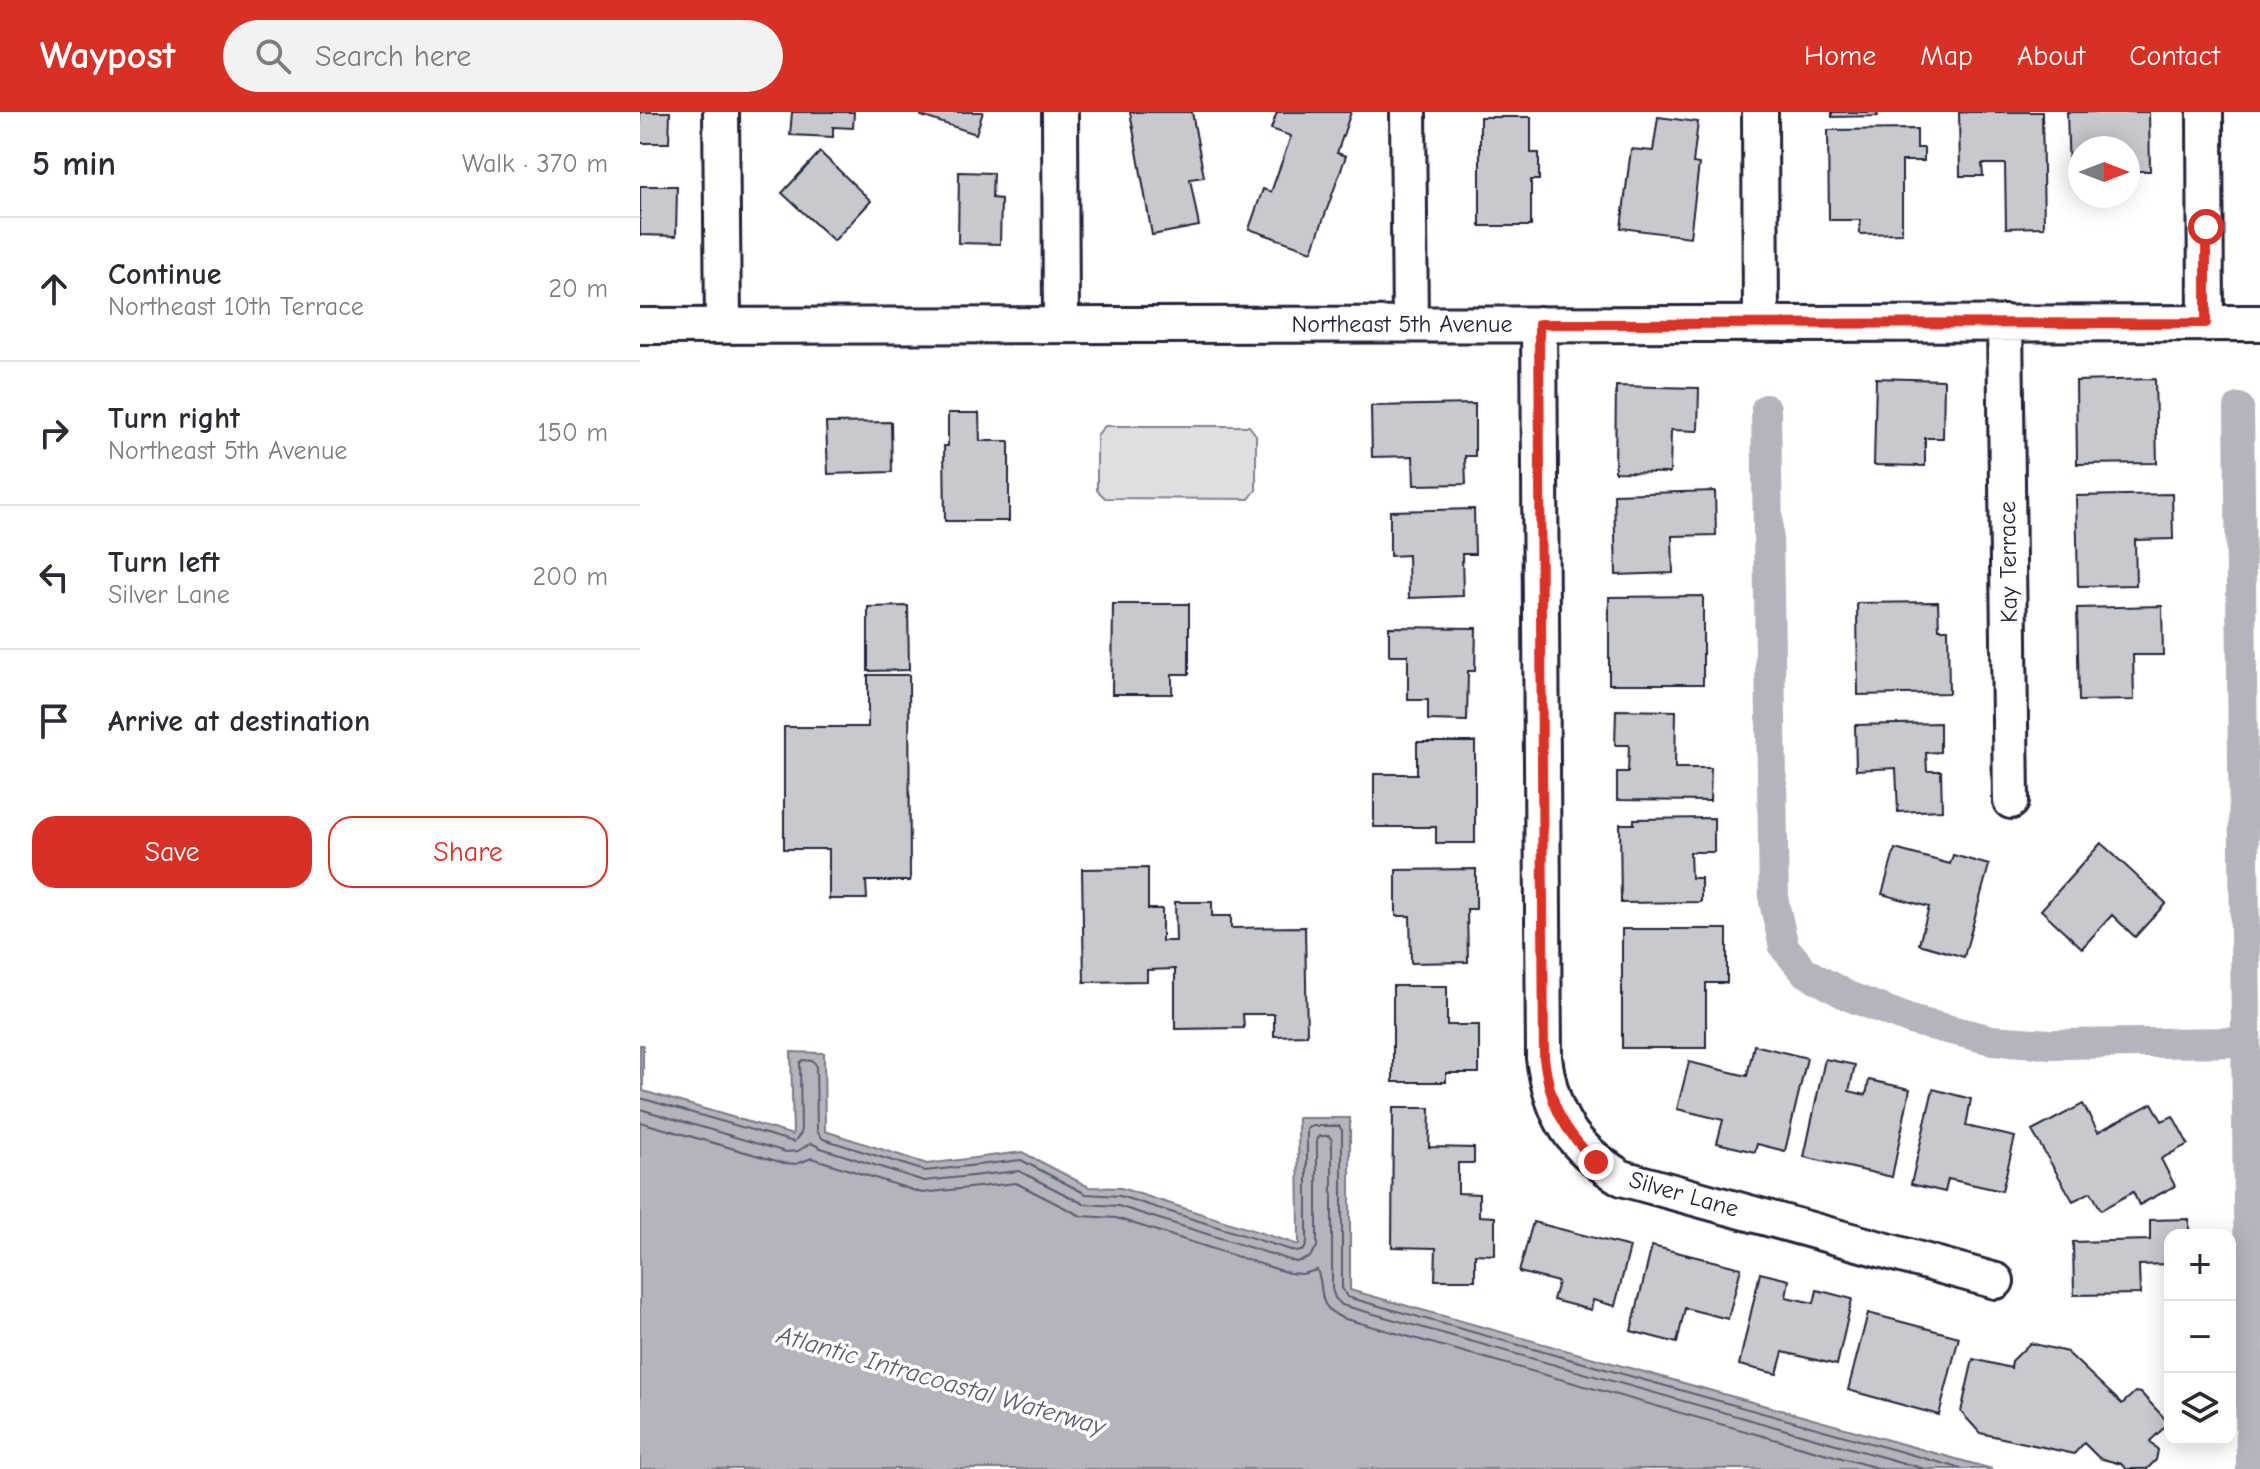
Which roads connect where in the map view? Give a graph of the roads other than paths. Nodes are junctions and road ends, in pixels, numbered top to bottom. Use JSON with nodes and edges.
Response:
{"nodes":[{"id":1,"x":721,"y":112,"type":"edge"},
{"id":2,"x":1060,"y":112,"type":"edge"},
{"id":3,"x":1408,"y":112,"type":"edge"},
{"id":4,"x":1760,"y":112,"type":"edge"},
{"id":5,"x":2205,"y":112,"type":"edge"},
{"id":6,"x":2005,"y":323,"type":"junction"},
{"id":7,"x":2206,"y":323,"type":"junction"},
{"id":8,"x":2260,"y":323,"type":"edge"},
{"id":9,"x":1061,"y":324,"type":"junction"},
{"id":10,"x":1410,"y":324,"type":"junction"},
{"id":11,"x":1539,"y":324,"type":"junction"},
{"id":12,"x":1761,"y":324,"type":"junction"},
{"id":13,"x":723,"y":325,"type":"junction"},
{"id":14,"x":640,"y":326,"type":"edge"},
{"id":15,"x":2011,"y":801,"type":"dead end"},
{"id":16,"x":1996,"y":1281,"type":"dead end"}],
"edges":[{"from":1,"to":13,"type":"street"},
{"from":2,"to":9,"type":"street"},
{"from":3,"to":10,"type":"street"},
{"from":4,"to":12,"type":"street"},
{"from":5,"to":7,"type":"street"},
{"from":6,"to":7,"type":"street","name":"Northeast 5th Avenue"},
{"from":6,"to":12,"type":"street","name":"Northeast 5th Avenue"},
{"from":6,"to":15,"type":"street","name":"Kay Terrace"},
{"from":7,"to":8,"type":"street","name":"Northeast 5th Avenue"},
{"from":9,"to":10,"type":"street","name":"Northeast 5th Avenue"},
{"from":9,"to":13,"type":"street","name":"Northeast 5th Avenue"},
{"from":10,"to":11,"type":"street","name":"Northeast 5th Avenue"},
{"from":11,"to":12,"type":"street","name":"Northeast 5th Avenue"},
{"from":11,"to":16,"type":"street","name":"Silver Lane"},
{"from":13,"to":14,"type":"street","name":"Northeast 5th Avenue"}]}
